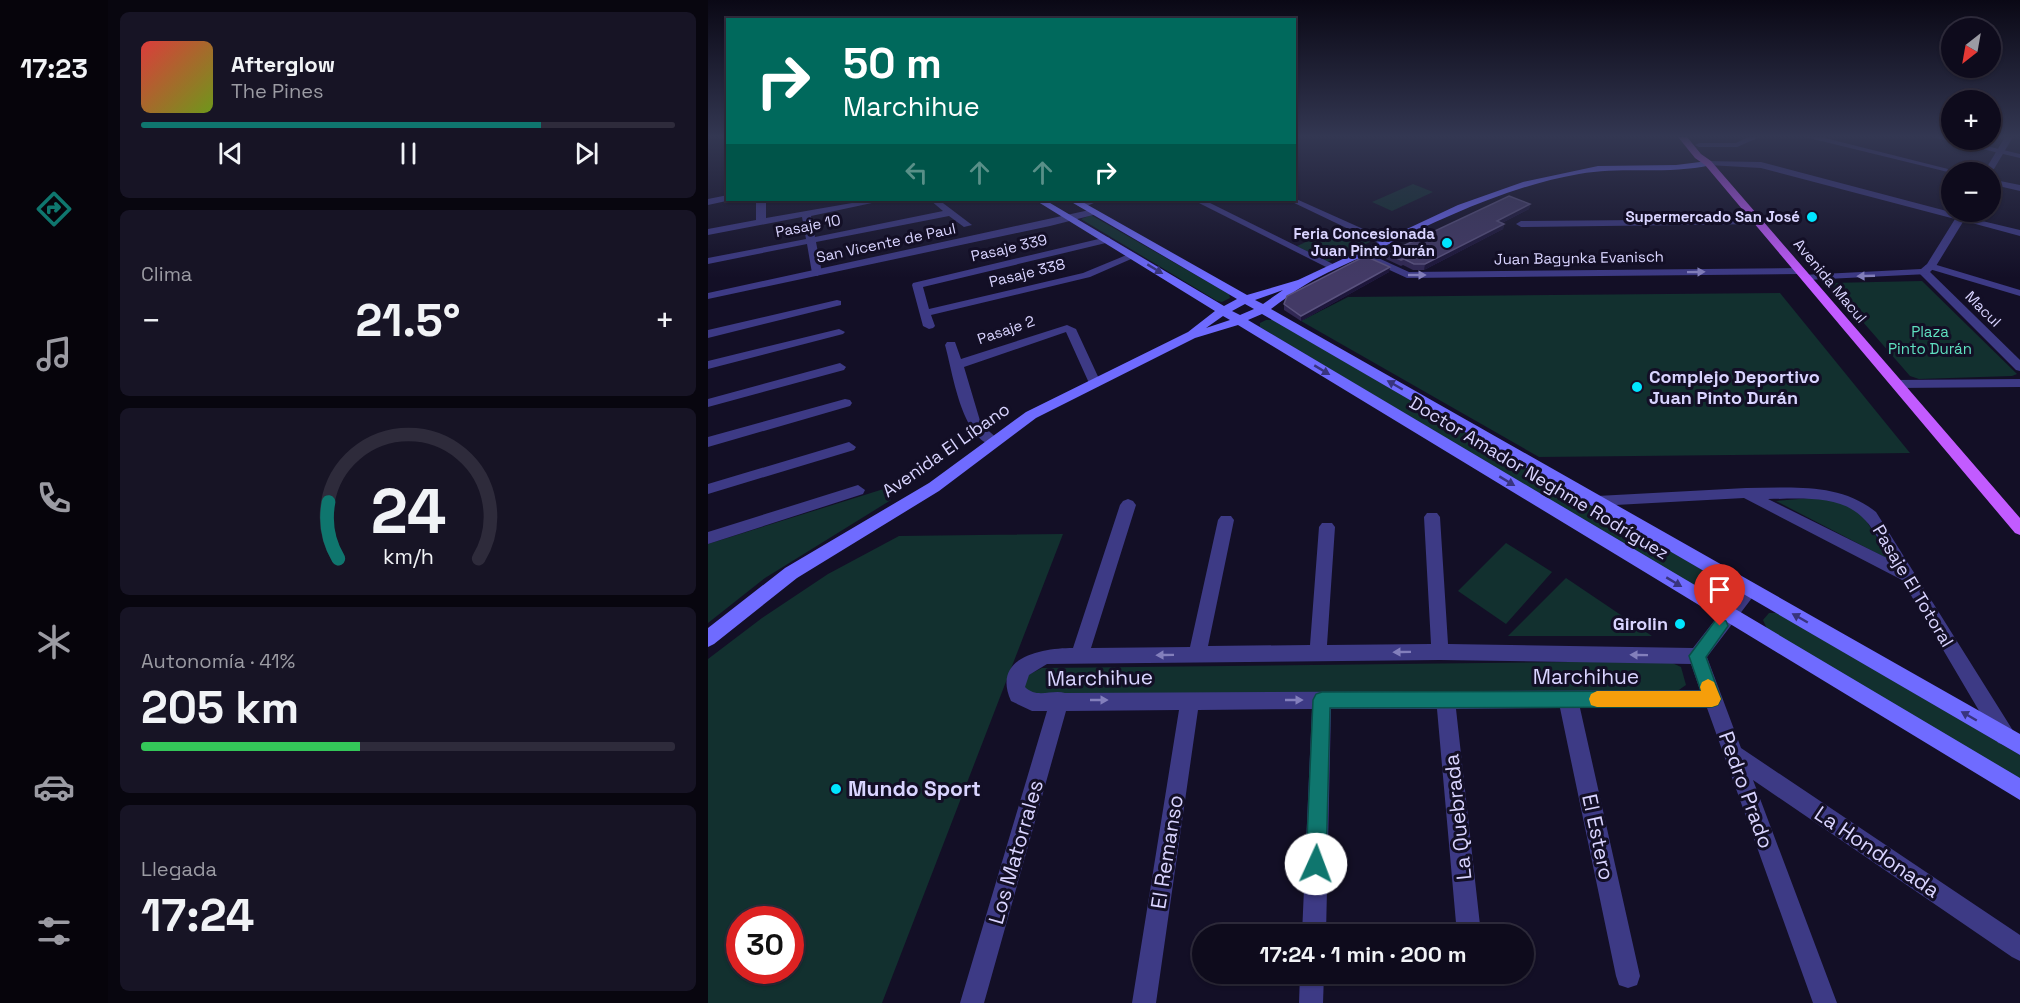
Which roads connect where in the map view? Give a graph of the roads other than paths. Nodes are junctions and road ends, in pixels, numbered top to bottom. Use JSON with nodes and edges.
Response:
{"nodes":[{"id":1,"x":1527,"y":184,"type":"edge"},
{"id":2,"x":1726,"y":184,"type":"edge"},
{"id":3,"x":1838,"y":184,"type":"edge"},
{"id":4,"x":2002,"y":184,"type":"edge"},
{"id":5,"x":2020,"y":188,"type":"edge"},
{"id":6,"x":726,"y":198,"type":"edge"},
{"id":7,"x":761,"y":201,"type":"edge"},
{"id":8,"x":869,"y":201,"type":"edge"},
{"id":9,"x":935,"y":201,"type":"edge"},
{"id":10,"x":1041,"y":201,"type":"edge"},
{"id":11,"x":1200,"y":201,"type":"edge"},
{"id":12,"x":1295,"y":201,"type":"edge"},
{"id":13,"x":708,"y":202,"type":"edge"},
{"id":14,"x":834,"y":204,"type":"edge"},
{"id":15,"x":1086,"y":205,"type":"edge"},
{"id":16,"x":1941,"y":209,"type":"edge"},
{"id":17,"x":949,"y":213,"type":"junction"},
{"id":18,"x":806,"y":214,"type":"junction"},
{"id":19,"x":1069,"y":218,"type":"junction"},
{"id":20,"x":761,"y":222,"type":"junction"},
{"id":21,"x":1759,"y":222,"type":"junction"},
{"id":22,"x":1957,"y":222,"type":"edge"},
{"id":23,"x":1986,"y":222,"type":"edge"},
{"id":24,"x":1521,"y":224,"type":"dead end"},
{"id":25,"x":967,"y":225,"type":"dead end"},
{"id":26,"x":708,"y":232,"type":"edge"},
{"id":27,"x":2020,"y":233,"type":"edge"},
{"id":28,"x":812,"y":240,"type":"junction"},
{"id":29,"x":1107,"y":240,"type":"junction"},
{"id":30,"x":1386,"y":243,"type":"junction"},
{"id":31,"x":1363,"y":254,"type":"junction"},
{"id":32,"x":1133,"y":256,"type":"junction"},
{"id":33,"x":708,"y":261,"type":"edge"},
{"id":34,"x":1334,"y":267,"type":"junction"},
{"id":35,"x":1927,"y":269,"type":"junction"},
{"id":36,"x":818,"y":273,"type":"junction"},
{"id":37,"x":1803,"y":274,"type":"junction"},
{"id":38,"x":1302,"y":282,"type":"junction"},
{"id":39,"x":2020,"y":293,"type":"edge"},
{"id":40,"x":708,"y":296,"type":"edge"},
{"id":41,"x":1246,"y":299,"type":"junction"},
{"id":42,"x":837,"y":303,"type":"dead end"},
{"id":43,"x":1263,"y":309,"type":"junction"},
{"id":44,"x":1223,"y":310,"type":"junction"},
{"id":45,"x":926,"y":313,"type":"junction"},
{"id":46,"x":1239,"y":320,"type":"junction"},
{"id":47,"x":930,"y":326,"type":"dead end"},
{"id":48,"x":839,"y":332,"type":"dead end"},
{"id":49,"x":708,"y":334,"type":"edge"},
{"id":50,"x":1191,"y":335,"type":"junction"},
{"id":51,"x":951,"y":345,"type":"dead end"},
{"id":52,"x":708,"y":365,"type":"edge"},
{"id":53,"x":957,"y":365,"type":"junction"},
{"id":54,"x":840,"y":367,"type":"dead end"},
{"id":55,"x":2020,"y":367,"type":"edge"},
{"id":56,"x":1095,"y":383,"type":"junction"},
{"id":57,"x":2020,"y":383,"type":"edge"},
{"id":58,"x":1896,"y":384,"type":"junction"},
{"id":59,"x":708,"y":403,"type":"edge"},
{"id":60,"x":845,"y":403,"type":"dead end"},
{"id":61,"x":993,"y":441,"type":"junction"},
{"id":62,"x":708,"y":442,"type":"edge"},
{"id":63,"x":1500,"y":446,"type":"junction"},
{"id":64,"x":849,"y":447,"type":"dead end"},
{"id":65,"x":1479,"y":464,"type":"junction"},
{"id":66,"x":708,"y":489,"type":"edge"},
{"id":67,"x":858,"y":490,"type":"dead end"},
{"id":68,"x":1746,"y":493,"type":"junction"},
{"id":69,"x":1597,"y":501,"type":"junction"},
{"id":70,"x":1128,"y":505,"type":"dead end"},
{"id":71,"x":1432,"y":517,"type":"dead end"},
{"id":72,"x":1226,"y":520,"type":"dead end"},
{"id":73,"x":1327,"y":527,"type":"dead end"},
{"id":74,"x":2020,"y":530,"type":"edge"},
{"id":75,"x":708,"y":538,"type":"edge"},
{"id":76,"x":1905,"y":574,"type":"junction"},
{"id":77,"x":1749,"y":589,"type":"junction"},
{"id":78,"x":1729,"y":615,"type":"junction"},
{"id":79,"x":708,"y":639,"type":"edge"},
{"id":80,"x":1440,"y":652,"type":"junction"},
{"id":81,"x":1317,"y":653,"type":"junction"},
{"id":82,"x":1197,"y":654,"type":"junction"},
{"id":83,"x":1080,"y":656,"type":"junction"},
{"id":84,"x":1698,"y":656,"type":"junction"},
{"id":85,"x":1568,"y":699,"type":"junction"},
{"id":86,"x":1712,"y":699,"type":"junction"},
{"id":87,"x":1060,"y":700,"type":"junction"},
{"id":88,"x":1190,"y":700,"type":"junction"},
{"id":89,"x":1322,"y":700,"type":"junction"},
{"id":90,"x":1446,"y":700,"type":"junction"},
{"id":91,"x":2012,"y":741,"type":"edge"},
{"id":92,"x":1734,"y":755,"type":"junction"},
{"id":93,"x":2020,"y":790,"type":"edge"},
{"id":94,"x":1314,"y":924,"type":"edge"},
{"id":95,"x":1468,"y":924,"type":"edge"},
{"id":96,"x":2020,"y":949,"type":"edge"},
{"id":97,"x":1628,"y":976,"type":"dead end"},
{"id":98,"x":1312,"y":984,"type":"edge"},
{"id":99,"x":972,"y":1003,"type":"edge"},
{"id":100,"x":1144,"y":1003,"type":"edge"},
{"id":101,"x":1311,"y":1003,"type":"edge"},
{"id":102,"x":1825,"y":1003,"type":"edge"}],
"edges":[{"from":1,"to":30,"type":"main road","name":"Avenida El Líbano"},
{"from":2,"to":21,"type":"main road","name":"Avenida Macul"},
{"from":3,"to":16,"type":"street"},
{"from":4,"to":5,"type":"street"},
{"from":6,"to":13,"type":"street"},
{"from":7,"to":20,"type":"street"},
{"from":8,"to":14,"type":"street"},
{"from":9,"to":17,"type":"street"},
{"from":10,"to":19,"type":"main road","name":"Doctor Amador Neghme Rodríguez"},
{"from":11,"to":34,"type":"street"},
{"from":12,"to":30,"type":"street"},
{"from":14,"to":18,"type":"street"},
{"from":15,"to":19,"type":"street","name":"San Vicente de Paul"},
{"from":15,"to":41,"type":"main road","name":"Doctor Amador Neghme Rodríguez"},
{"from":17,"to":25,"type":"street"},
{"from":17,"to":28,"type":"street","name":"Pasaje 10"},
{"from":18,"to":20,"type":"street"},
{"from":18,"to":28,"type":"street"},
{"from":19,"to":29,"type":"main road","name":"Doctor Amador Neghme Rodríguez"},
{"from":19,"to":36,"type":"street","name":"San Vicente de Paul"},
{"from":20,"to":26,"type":"street"},
{"from":21,"to":24,"type":"street"},
{"from":21,"to":37,"type":"main road","name":"Avenida Macul"},
{"from":22,"to":35,"type":"street"},
{"from":23,"to":27,"type":"street"},
{"from":28,"to":33,"type":"street","name":"Pasaje 10"},
{"from":28,"to":36,"type":"street"},
{"from":29,"to":32,"type":"main road","name":"Doctor Amador Neghme Rodríguez"},
{"from":29,"to":45,"type":"street","name":"Pasaje 339"},
{"from":30,"to":31,"type":"main road","name":"Avenida El Líbano"},
{"from":31,"to":34,"type":"main road","name":"Avenida El Líbano"},
{"from":31,"to":37,"type":"street","name":"Juan Bagynka Evanisch","one_way":true},
{"from":32,"to":44,"type":"main road","name":"Doctor Amador Neghme Rodríguez","one_way":true},
{"from":32,"to":45,"type":"street","name":"Pasaje 338"},
{"from":34,"to":38,"type":"main road","name":"Avenida El Líbano"},
{"from":35,"to":37,"type":"street","name":"Juan Bagynka Evanisch","one_way":true},
{"from":35,"to":39,"type":"street"},
{"from":35,"to":55,"type":"street","name":"Macul"},
{"from":36,"to":40,"type":"street","name":"San Vicente de Paul"},
{"from":37,"to":58,"type":"main road","name":"Avenida Macul"},
{"from":38,"to":41,"type":"main road","name":"Avenida El Líbano"},
{"from":38,"to":43,"type":"main road","name":"Avenida El Líbano"},
{"from":41,"to":43,"type":"main road","name":"Doctor Amador Neghme Rodríguez"},
{"from":41,"to":44,"type":"main road","name":"Avenida El Líbano"},
{"from":42,"to":49,"type":"street"},
{"from":43,"to":46,"type":"main road","name":"Avenida El Líbano"},
{"from":63,"to":43,"type":"main road","name":"Doctor Amador Neghme Rodríguez","one_way":true},
{"from":44,"to":46,"type":"main road","name":"Doctor Amador Neghme Rodríguez"},
{"from":44,"to":50,"type":"main road","name":"Avenida El Líbano"},
{"from":45,"to":47,"type":"street"},
{"from":46,"to":50,"type":"main road","name":"Avenida El Líbano"},
{"from":46,"to":65,"type":"main road","name":"Doctor Amador Neghme Rodríguez","one_way":true},
{"from":48,"to":52,"type":"street"},
{"from":50,"to":56,"type":"main road","name":"Avenida El Líbano"},
{"from":51,"to":53,"type":"street"},
{"from":53,"to":56,"type":"street","name":"Pasaje 2"},
{"from":53,"to":61,"type":"street"},
{"from":54,"to":59,"type":"street"},
{"from":56,"to":61,"type":"main road","name":"Avenida El Líbano"},
{"from":57,"to":58,"type":"street"},
{"from":58,"to":74,"type":"main road","name":"Avenida Macul"},
{"from":60,"to":62,"type":"street"},
{"from":61,"to":79,"type":"main road","name":"Avenida El Líbano"},
{"from":63,"to":65,"type":"main road"},
{"from":63,"to":69,"type":"main road","name":"Doctor Amador Neghme Rodríguez"},
{"from":64,"to":66,"type":"street"},
{"from":65,"to":78,"type":"main road","name":"Doctor Amador Neghme Rodríguez","one_way":true},
{"from":67,"to":75,"type":"street"},
{"from":68,"to":69,"type":"street","name":"Pasaje El Totoral"},
{"from":68,"to":76,"type":"street"},
{"from":68,"to":76,"type":"street","name":"Pasaje El Totoral"},
{"from":69,"to":77,"type":"main road","name":"Doctor Amador Neghme Rodríguez"},
{"from":70,"to":83,"type":"street"},
{"from":71,"to":80,"type":"street"},
{"from":72,"to":82,"type":"street"},
{"from":73,"to":81,"type":"street"},
{"from":76,"to":91,"type":"street","name":"Pasaje El Totoral"},
{"from":77,"to":78,"type":"street"},
{"from":91,"to":77,"type":"main road","name":"Doctor Amador Neghme Rodríguez","one_way":true},
{"from":78,"to":84,"type":"street"},
{"from":78,"to":93,"type":"main road","name":"Doctor Amador Neghme Rodríguez"},
{"from":80,"to":81,"type":"street","name":"Marchihue","one_way":true},
{"from":84,"to":80,"type":"street","name":"Marchihue","one_way":true},
{"from":81,"to":82,"type":"street","name":"Marchihue"},
{"from":82,"to":83,"type":"street","name":"Marchihue","one_way":true},
{"from":83,"to":87,"type":"street","name":"Marchihue"},
{"from":84,"to":86,"type":"street","name":"Pedro Prado"},
{"from":85,"to":86,"type":"street","name":"Marchihue"},
{"from":85,"to":90,"type":"street","name":"Marchihue"},
{"from":85,"to":97,"type":"street","name":"El Estero"},
{"from":86,"to":92,"type":"street","name":"Pedro Prado"},
{"from":87,"to":88,"type":"street","name":"Marchihue","one_way":true},
{"from":87,"to":99,"type":"street","name":"Los Matorrales"},
{"from":88,"to":89,"type":"street","name":"Marchihue","one_way":true},
{"from":88,"to":100,"type":"street","name":"El Remanso"},
{"from":89,"to":90,"type":"street","name":"Marchihue"},
{"from":89,"to":94,"type":"street"},
{"from":90,"to":95,"type":"street","name":"La Quebrada"},
{"from":92,"to":96,"type":"street","name":"La Hondonada"},
{"from":92,"to":102,"type":"street","name":"Pedro Prado"},
{"from":98,"to":101,"type":"street"}]}
